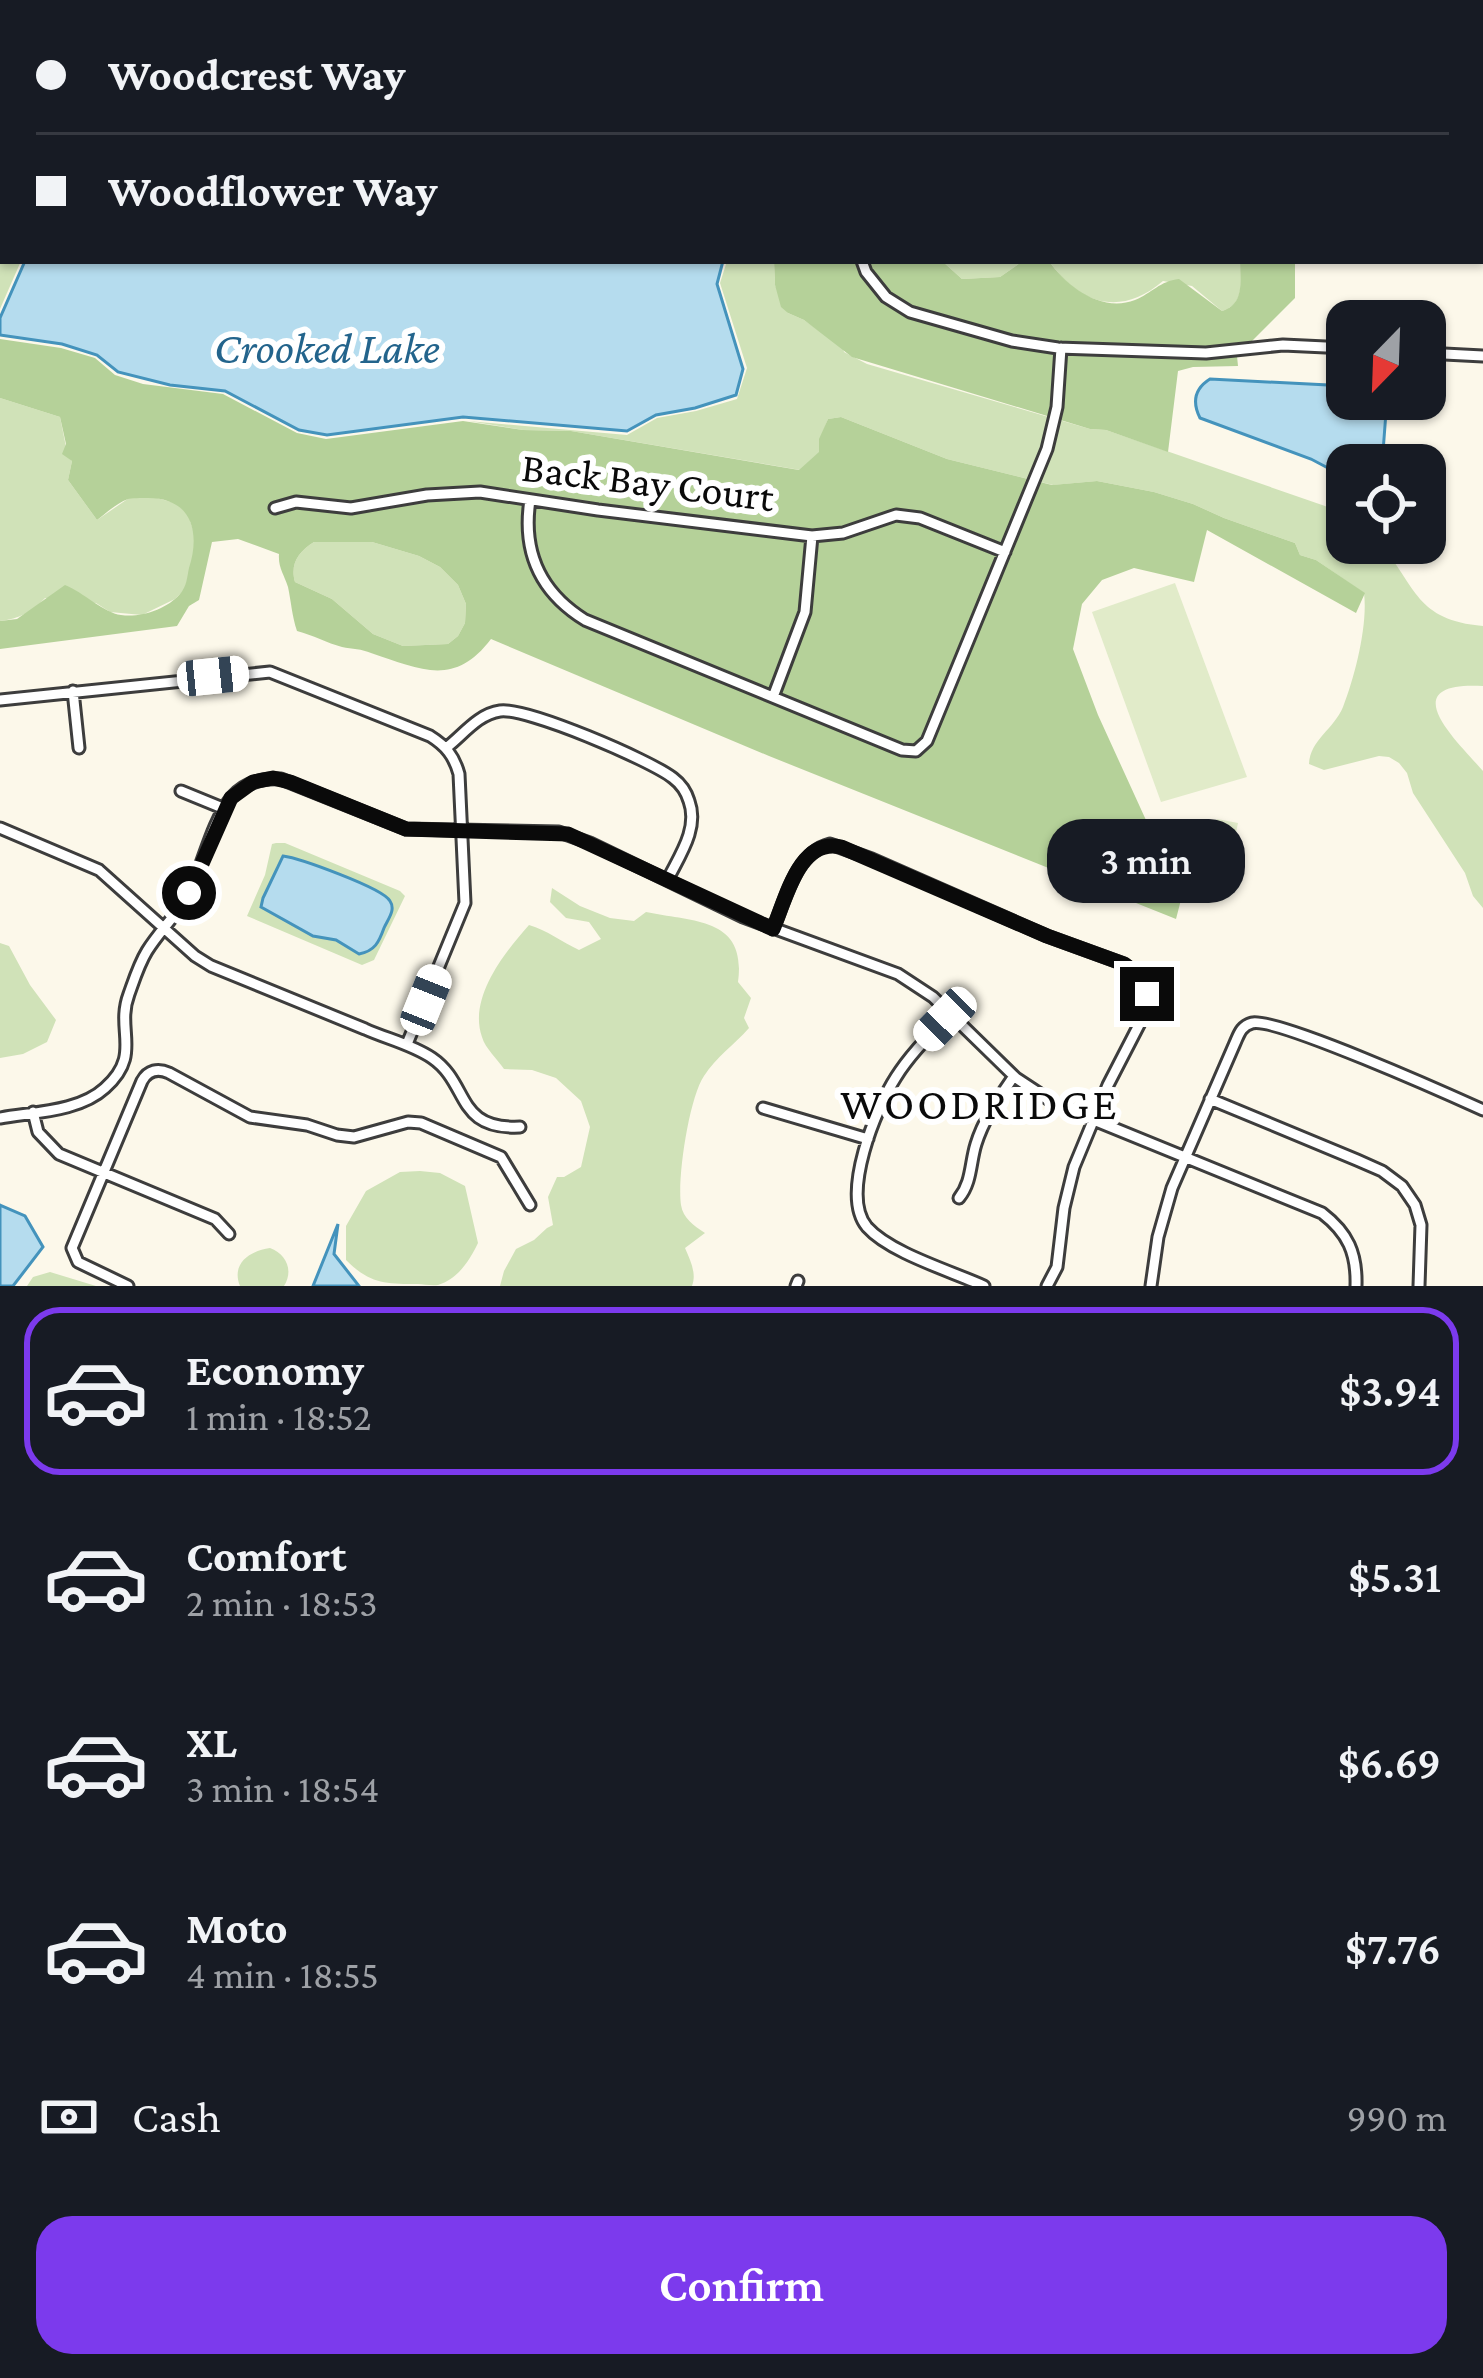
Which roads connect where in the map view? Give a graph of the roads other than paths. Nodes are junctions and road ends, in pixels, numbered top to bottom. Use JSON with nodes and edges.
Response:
{"nodes":[{"id":1,"x":863,"y":264,"type":"edge"},
{"id":2,"x":1326,"y":348,"type":"edge"},
{"id":3,"x":1060,"y":349,"type":"junction"},
{"id":4,"x":1446,"y":354,"type":"edge"},
{"id":5,"x":1483,"y":356,"type":"edge"},
{"id":6,"x":530,"y":500,"type":"junction"},
{"id":7,"x":275,"y":508,"type":"dead end"},
{"id":8,"x":812,"y":536,"type":"junction"},
{"id":9,"x":1005,"y":552,"type":"junction"},
{"id":10,"x":73,"y":691,"type":"junction"},
{"id":11,"x":772,"y":697,"type":"junction"},
{"id":12,"x":0,"y":700,"type":"edge"},
{"id":13,"x":79,"y":748,"type":"dead end"},
{"id":14,"x":446,"y":748,"type":"junction"},
{"id":15,"x":181,"y":790,"type":"dead end"},
{"id":16,"x":225,"y":808,"type":"junction"},
{"id":17,"x":0,"y":828,"type":"edge"},
{"id":18,"x":461,"y":832,"type":"junction"},
{"id":19,"x":668,"y":880,"type":"junction"},
{"id":20,"x":164,"y":928,"type":"junction"},
{"id":21,"x":773,"y":929,"type":"junction"},
{"id":22,"x":951,"y":1012,"type":"junction"},
{"id":23,"x":407,"y":1044,"type":"junction"},
{"id":24,"x":1014,"y":1076,"type":"junction"},
{"id":25,"x":1210,"y":1099,"type":"junction"},
{"id":26,"x":764,"y":1108,"type":"dead end"},
{"id":27,"x":1483,"y":1110,"type":"edge"},
{"id":28,"x":33,"y":1112,"type":"junction"},
{"id":29,"x":0,"y":1118,"type":"edge"},
{"id":30,"x":1093,"y":1120,"type":"junction"},
{"id":31,"x":520,"y":1127,"type":"dead end"},
{"id":32,"x":868,"y":1139,"type":"junction"},
{"id":33,"x":1185,"y":1156,"type":"junction"},
{"id":34,"x":103,"y":1172,"type":"junction"},
{"id":35,"x":959,"y":1198,"type":"dead end"},
{"id":36,"x":530,"y":1205,"type":"dead end"},
{"id":37,"x":229,"y":1234,"type":"dead end"},
{"id":38,"x":128,"y":1286,"type":"edge"},
{"id":39,"x":984,"y":1286,"type":"edge"},
{"id":40,"x":1047,"y":1286,"type":"edge"},
{"id":41,"x":1151,"y":1286,"type":"edge"},
{"id":42,"x":1356,"y":1286,"type":"edge"},
{"id":43,"x":1419,"y":1286,"type":"edge"}],
"edges":[{"from":1,"to":3,"type":"street"},
{"from":2,"to":3,"type":"street"},
{"from":3,"to":9,"type":"street"},
{"from":4,"to":5,"type":"street"},
{"from":6,"to":7,"type":"street","name":"Back Bay Court"},
{"from":6,"to":8,"type":"street","name":"Back Bay Court"},
{"from":6,"to":11,"type":"street"},
{"from":8,"to":9,"type":"street","name":"Back Bay Court"},
{"from":8,"to":11,"type":"street"},
{"from":9,"to":11,"type":"street"},
{"from":10,"to":12,"type":"street"},
{"from":10,"to":13,"type":"street"},
{"from":10,"to":14,"type":"street"},
{"from":14,"to":18,"type":"street"},
{"from":14,"to":19,"type":"street"},
{"from":15,"to":16,"type":"street"},
{"from":16,"to":18,"type":"street"},
{"from":16,"to":20,"type":"street"},
{"from":17,"to":20,"type":"street"},
{"from":18,"to":19,"type":"street"},
{"from":18,"to":23,"type":"street"},
{"from":19,"to":21,"type":"street"},
{"from":20,"to":23,"type":"street"},
{"from":20,"to":28,"type":"street"},
{"from":21,"to":22,"type":"street"},
{"from":21,"to":30,"type":"street"},
{"from":22,"to":24,"type":"street"},
{"from":22,"to":32,"type":"street"},
{"from":23,"to":31,"type":"street"},
{"from":24,"to":30,"type":"street"},
{"from":24,"to":35,"type":"street"},
{"from":25,"to":27,"type":"street"},
{"from":25,"to":33,"type":"street"},
{"from":25,"to":43,"type":"street"},
{"from":26,"to":32,"type":"street"},
{"from":28,"to":29,"type":"street"},
{"from":28,"to":34,"type":"street"},
{"from":30,"to":33,"type":"street"},
{"from":30,"to":40,"type":"street"},
{"from":32,"to":39,"type":"street"},
{"from":33,"to":41,"type":"street"},
{"from":33,"to":42,"type":"street"},
{"from":34,"to":36,"type":"street"},
{"from":34,"to":37,"type":"street"},
{"from":34,"to":38,"type":"street"}]}
